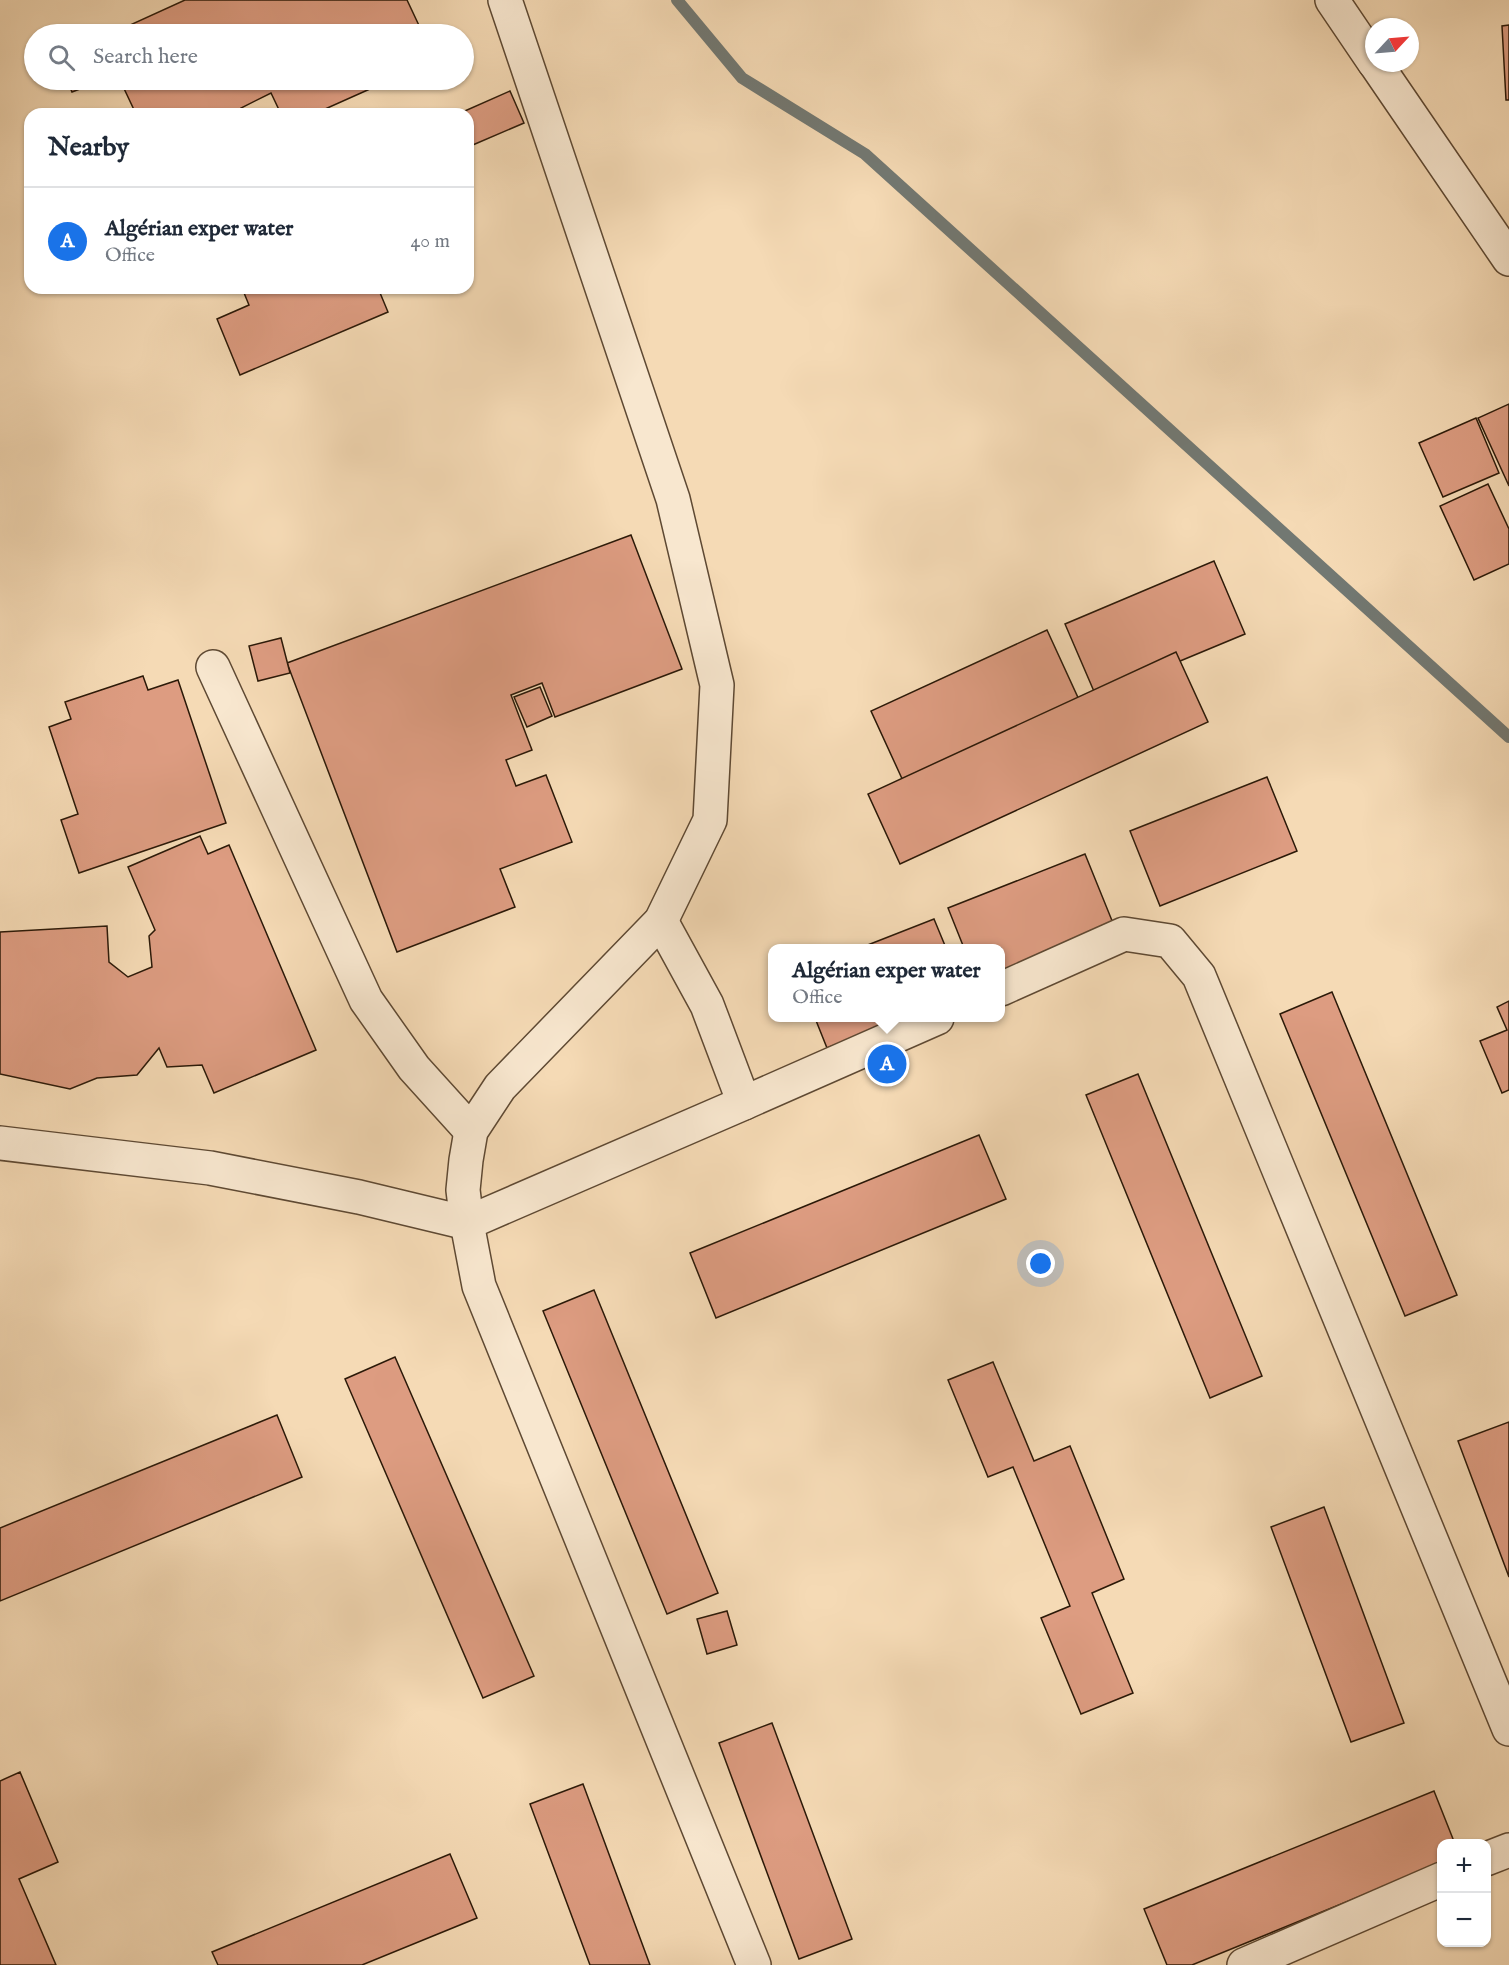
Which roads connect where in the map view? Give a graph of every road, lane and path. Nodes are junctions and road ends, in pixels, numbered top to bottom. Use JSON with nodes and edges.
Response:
{"nodes":[{"id":1,"x":505,"y":0,"type":"edge"},
{"id":2,"x":1332,"y":0,"type":"edge"},
{"id":3,"x":1365,"y":49,"type":"edge"},
{"id":4,"x":1381,"y":72,"type":"edge"},
{"id":5,"x":1509,"y":260,"type":"edge"},
{"id":6,"x":213,"y":667,"type":"dead end"},
{"id":7,"x":661,"y":921,"type":"junction"},
{"id":8,"x":1005,"y":987,"type":"edge"},
{"id":9,"x":926,"y":1022,"type":"edge"},
{"id":10,"x":744,"y":1103,"type":"junction"},
{"id":11,"x":471,"y":1131,"type":"junction"},
{"id":12,"x":0,"y":1143,"type":"edge"},
{"id":13,"x":467,"y":1223,"type":"junction"},
{"id":14,"x":1509,"y":1729,"type":"edge"},
{"id":15,"x":1509,"y":1850,"type":"edge"},
{"id":16,"x":1491,"y":1857,"type":"edge"},
{"id":17,"x":1437,"y":1881,"type":"edge"},
{"id":18,"x":754,"y":1965,"type":"edge"},
{"id":19,"x":1244,"y":1965,"type":"edge"}],
"edges":[{"from":1,"to":7,"type":"street"},
{"from":2,"to":3,"type":"street"},
{"from":4,"to":5,"type":"street"},
{"from":6,"to":11,"type":"street"},
{"from":7,"to":10,"type":"street"},
{"from":7,"to":11,"type":"street"},
{"from":8,"to":14,"type":"street"},
{"from":9,"to":10,"type":"street"},
{"from":10,"to":13,"type":"street"},
{"from":11,"to":13,"type":"street"},
{"from":12,"to":13,"type":"street"},
{"from":13,"to":18,"type":"street"},
{"from":15,"to":16,"type":"street"},
{"from":17,"to":19,"type":"street"}]}
